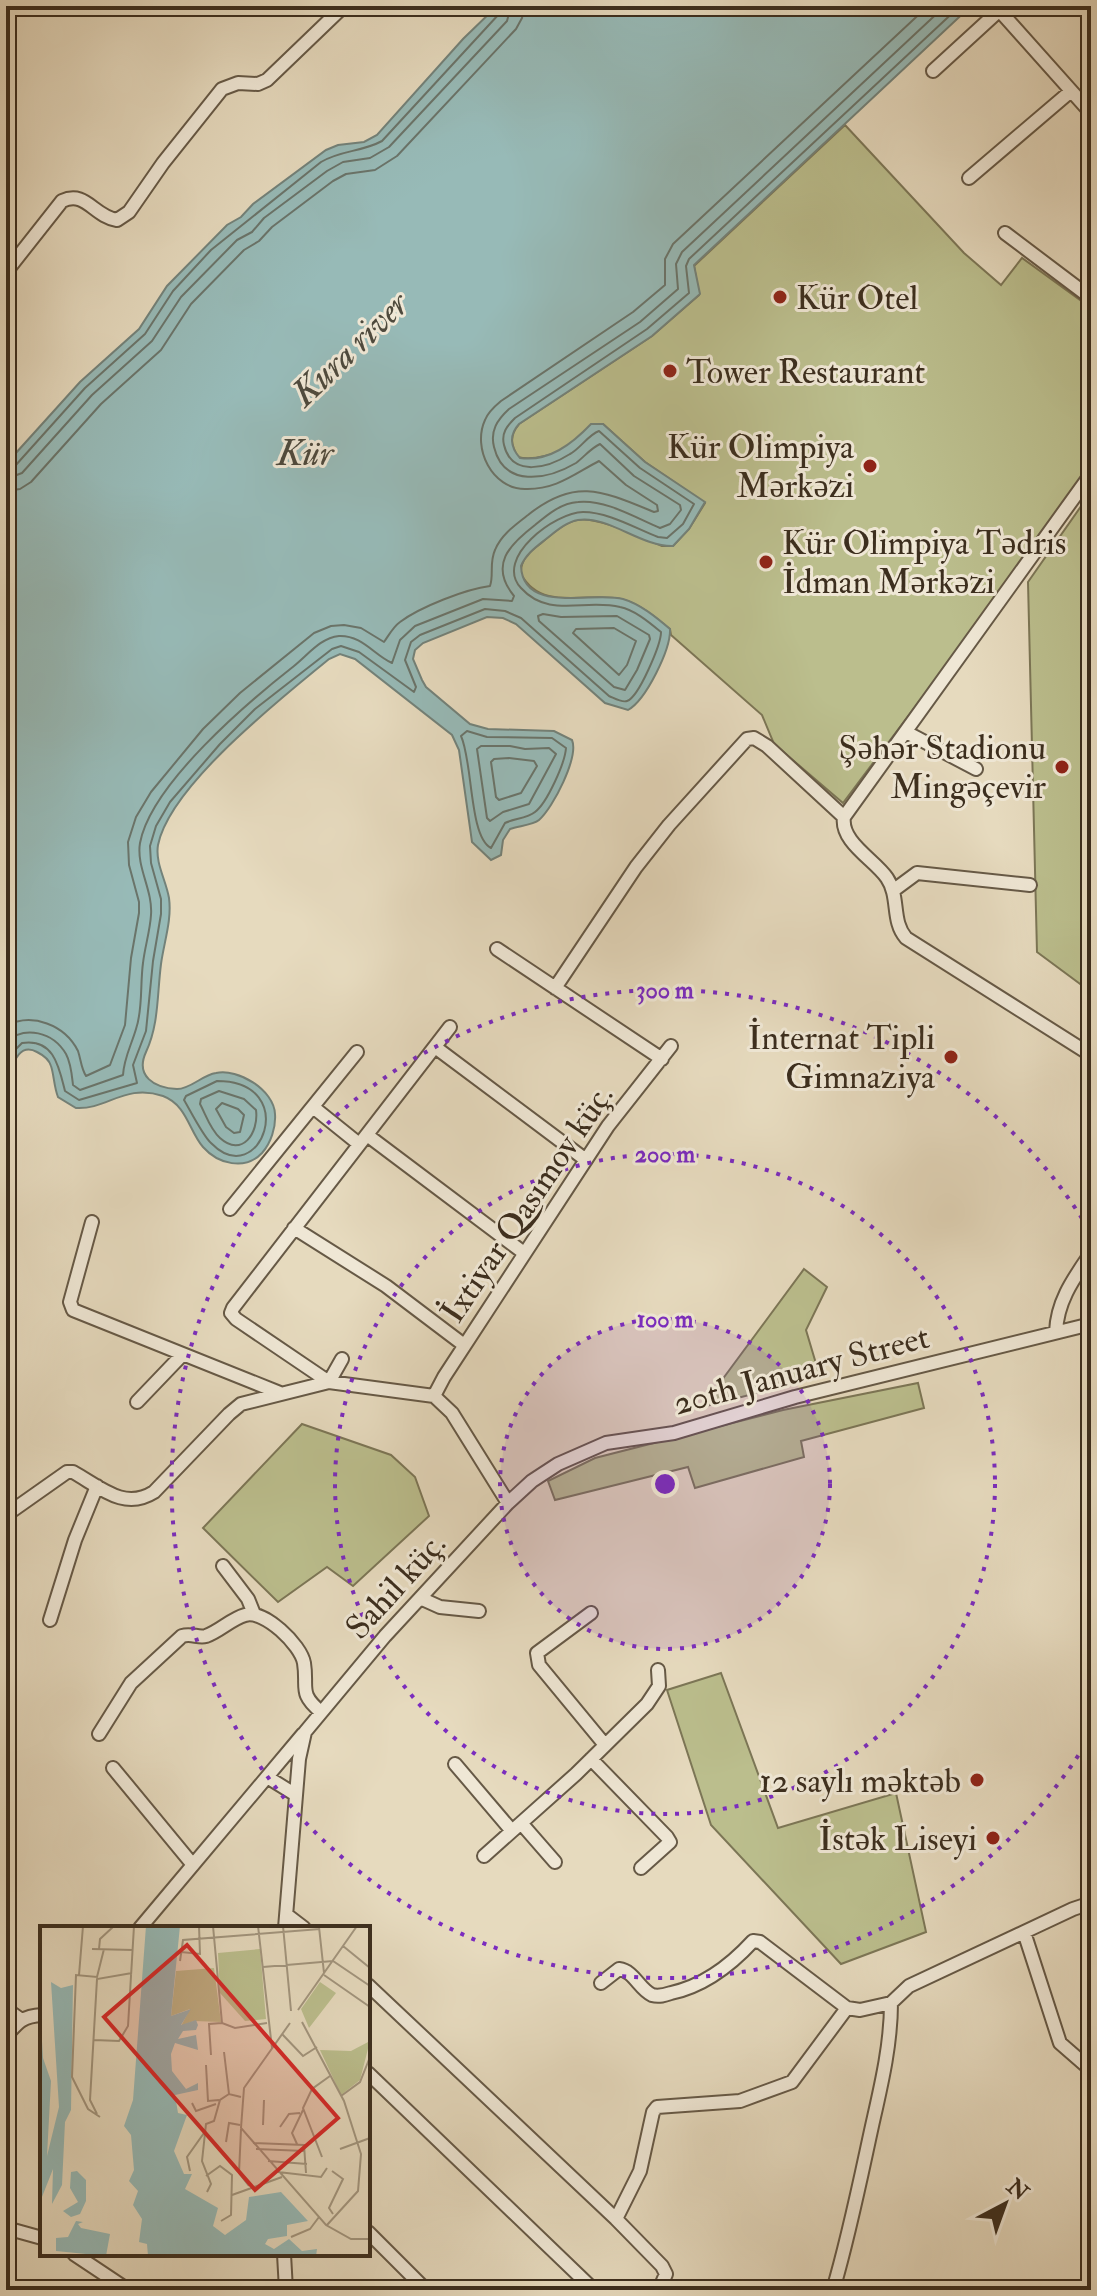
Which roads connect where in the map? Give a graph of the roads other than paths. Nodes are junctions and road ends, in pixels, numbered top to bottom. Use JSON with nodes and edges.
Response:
{"nodes":[{"id":1,"x":344,"y":6,"type":"edge"},
{"id":2,"x":1001,"y":8,"type":"edge"},
{"id":3,"x":933,"y":71,"type":"dead end"},
{"id":4,"x":1071,"y":91,"type":"junction"},
{"id":5,"x":1091,"y":113,"type":"edge"},
{"id":6,"x":969,"y":178,"type":"dead end"},
{"id":7,"x":1005,"y":233,"type":"dead end"},
{"id":8,"x":6,"y":272,"type":"edge"},
{"id":9,"x":1091,"y":298,"type":"edge"},
{"id":10,"x":1091,"y":474,"type":"edge"},
{"id":11,"x":906,"y":732,"type":"junction"},
{"id":12,"x":976,"y":769,"type":"dead end"},
{"id":13,"x":844,"y":817,"type":"junction"},
{"id":14,"x":1030,"y":885,"type":"dead end"},
{"id":15,"x":894,"y":890,"type":"junction"},
{"id":16,"x":497,"y":949,"type":"dead end"},
{"id":17,"x":555,"y":988,"type":"junction"},
{"id":18,"x":450,"y":1027,"type":"dead end"},
{"id":19,"x":671,"y":1046,"type":"dead end"},
{"id":20,"x":435,"y":1047,"type":"junction"},
{"id":21,"x":357,"y":1052,"type":"dead end"},
{"id":22,"x":1091,"y":1055,"type":"edge"},
{"id":23,"x":662,"y":1059,"type":"junction"},
{"id":24,"x":313,"y":1107,"type":"junction"},
{"id":25,"x":363,"y":1139,"type":"junction"},
{"id":26,"x":586,"y":1160,"type":"junction"},
{"id":27,"x":230,"y":1209,"type":"dead end"},
{"id":28,"x":92,"y":1222,"type":"dead end"},
{"id":29,"x":294,"y":1228,"type":"junction"},
{"id":30,"x":524,"y":1253,"type":"junction"},
{"id":31,"x":1091,"y":1253,"type":"edge"},
{"id":32,"x":1091,"y":1324,"type":"edge"},
{"id":33,"x":1056,"y":1332,"type":"junction"},
{"id":34,"x":464,"y":1345,"type":"junction"},
{"id":35,"x":182,"y":1355,"type":"junction"},
{"id":36,"x":342,"y":1359,"type":"dead end"},
{"id":37,"x":329,"y":1382,"type":"junction"},
{"id":38,"x":280,"y":1393,"type":"junction"},
{"id":39,"x":434,"y":1396,"type":"junction"},
{"id":40,"x":137,"y":1402,"type":"dead end"},
{"id":41,"x":532,"y":1481,"type":"joint"},
{"id":42,"x":97,"y":1486,"type":"junction"},
{"id":43,"x":508,"y":1503,"type":"junction"},
{"id":44,"x":6,"y":1515,"type":"edge"},
{"id":45,"x":223,"y":1566,"type":"dead end"},
{"id":46,"x":420,"y":1598,"type":"junction"},
{"id":47,"x":479,"y":1611,"type":"dead end"},
{"id":48,"x":591,"y":1613,"type":"dead end"},
{"id":49,"x":254,"y":1614,"type":"junction"},
{"id":50,"x":50,"y":1620,"type":"dead end"},
{"id":51,"x":658,"y":1670,"type":"dead end"},
{"id":52,"x":321,"y":1712,"type":"junction"},
{"id":53,"x":305,"y":1732,"type":"junction"},
{"id":54,"x":99,"y":1734,"type":"dead end"},
{"id":55,"x":605,"y":1745,"type":"junction"},
{"id":56,"x":591,"y":1759,"type":"junction"},
{"id":57,"x":455,"y":1764,"type":"dead end"},
{"id":58,"x":113,"y":1768,"type":"dead end"},
{"id":59,"x":267,"y":1777,"type":"junction"},
{"id":60,"x":296,"y":1795,"type":"junction"},
{"id":61,"x":516,"y":1827,"type":"junction"},
{"id":62,"x":484,"y":1856,"type":"dead end"},
{"id":63,"x":555,"y":1862,"type":"dead end"},
{"id":64,"x":193,"y":1865,"type":"junction"},
{"id":65,"x":641,"y":1868,"type":"dead end"},
{"id":66,"x":1091,"y":1903,"type":"edge"},
{"id":67,"x":286,"y":1921,"type":"edge"},
{"id":68,"x":142,"y":1926,"type":"edge"},
{"id":69,"x":1024,"y":1932,"type":"junction"},
{"id":70,"x":601,"y":1983,"type":"dead end"},
{"id":71,"x":370,"y":1987,"type":"edge"},
{"id":72,"x":891,"y":2003,"type":"junction"},
{"id":73,"x":847,"y":2008,"type":"junction"},
{"id":74,"x":6,"y":2009,"type":"edge"},
{"id":75,"x":40,"y":2015,"type":"edge"},
{"id":76,"x":20,"y":2019,"type":"junction"},
{"id":77,"x":6,"y":2036,"type":"edge"},
{"id":78,"x":1091,"y":2070,"type":"edge"},
{"id":79,"x":370,"y":2075,"type":"edge"},
{"id":80,"x":616,"y":2219,"type":"junction"},
{"id":81,"x":6,"y":2228,"type":"edge"},
{"id":82,"x":370,"y":2234,"type":"edge"},
{"id":83,"x":40,"y":2237,"type":"edge"},
{"id":84,"x":77,"y":2256,"type":"edge"},
{"id":85,"x":284,"y":2256,"type":"edge"},
{"id":86,"x":128,"y":2290,"type":"edge"},
{"id":87,"x":286,"y":2290,"type":"edge"},
{"id":88,"x":426,"y":2290,"type":"edge"},
{"id":89,"x":594,"y":2290,"type":"edge"},
{"id":90,"x":659,"y":2290,"type":"edge"},
{"id":91,"x":833,"y":2290,"type":"edge"}],
"edges":[{"from":1,"to":8,"type":"street"},
{"from":2,"to":3,"type":"street"},
{"from":2,"to":4,"type":"street"},
{"from":4,"to":5,"type":"street"},
{"from":4,"to":6,"type":"street"},
{"from":7,"to":9,"type":"street"},
{"from":10,"to":11,"type":"street"},
{"from":11,"to":12,"type":"street"},
{"from":11,"to":13,"type":"street"},
{"from":13,"to":15,"type":"street"},
{"from":13,"to":17,"type":"street"},
{"from":14,"to":15,"type":"street"},
{"from":15,"to":22,"type":"street"},
{"from":16,"to":17,"type":"street"},
{"from":17,"to":23,"type":"street"},
{"from":18,"to":20,"type":"street"},
{"from":19,"to":23,"type":"street","name":"İxtiyar Qasımov küç."},
{"from":20,"to":25,"type":"street"},
{"from":20,"to":26,"type":"street"},
{"from":21,"to":24,"type":"street"},
{"from":23,"to":26,"type":"street","name":"İxtiyar Qasımov küç."},
{"from":24,"to":25,"type":"street"},
{"from":24,"to":27,"type":"street"},
{"from":25,"to":29,"type":"street"},
{"from":25,"to":30,"type":"street"},
{"from":26,"to":30,"type":"street","name":"İxtiyar Qasımov küç."},
{"from":28,"to":35,"type":"street"},
{"from":29,"to":34,"type":"street"},
{"from":29,"to":37,"type":"street"},
{"from":30,"to":34,"type":"street","name":"İxtiyar Qasımov küç."},
{"from":31,"to":33,"type":"street"},
{"from":32,"to":33,"type":"street","name":"20th January Street"},
{"from":33,"to":41,"type":"street","name":"20th January Street"},
{"from":34,"to":39,"type":"street","name":"İxtiyar Qasımov küç."},
{"from":35,"to":38,"type":"street"},
{"from":35,"to":40,"type":"street"},
{"from":36,"to":37,"type":"street"},
{"from":37,"to":38,"type":"street"},
{"from":37,"to":39,"type":"street"},
{"from":38,"to":42,"type":"street"},
{"from":39,"to":43,"type":"street"},
{"from":41,"to":43,"type":"street","name":"Sahil küç."},
{"from":42,"to":44,"type":"street"},
{"from":42,"to":50,"type":"street"},
{"from":43,"to":46,"type":"street","name":"Sahil küç."},
{"from":45,"to":49,"type":"street"},
{"from":46,"to":47,"type":"street"},
{"from":46,"to":52,"type":"street","name":"Sahil küç."},
{"from":48,"to":55,"type":"street"},
{"from":49,"to":52,"type":"street"},
{"from":49,"to":54,"type":"street"},
{"from":51,"to":55,"type":"street"},
{"from":52,"to":53,"type":"street","name":"Sahil küç."},
{"from":53,"to":59,"type":"street","name":"Sahil küç."},
{"from":53,"to":60,"type":"street","name":"Sahil küç."},
{"from":55,"to":56,"type":"street"},
{"from":56,"to":61,"type":"street"},
{"from":56,"to":65,"type":"street"},
{"from":57,"to":61,"type":"street"},
{"from":58,"to":64,"type":"street"},
{"from":59,"to":60,"type":"street"},
{"from":59,"to":64,"type":"street","name":"Sahil küç."},
{"from":60,"to":67,"type":"street","name":"Sahil küç."},
{"from":61,"to":62,"type":"street"},
{"from":61,"to":63,"type":"street"},
{"from":64,"to":68,"type":"street","name":"Sahil küç."},
{"from":66,"to":69,"type":"street"},
{"from":69,"to":72,"type":"street"},
{"from":69,"to":78,"type":"street"},
{"from":70,"to":73,"type":"street"},
{"from":71,"to":80,"type":"street"},
{"from":72,"to":73,"type":"street"},
{"from":72,"to":91,"type":"street"},
{"from":73,"to":80,"type":"street"},
{"from":74,"to":76,"type":"street"},
{"from":75,"to":76,"type":"street"},
{"from":76,"to":77,"type":"street"},
{"from":79,"to":89,"type":"street"},
{"from":80,"to":90,"type":"street"},
{"from":81,"to":83,"type":"street"},
{"from":82,"to":88,"type":"street"},
{"from":84,"to":86,"type":"street"},
{"from":85,"to":87,"type":"street"}]}
